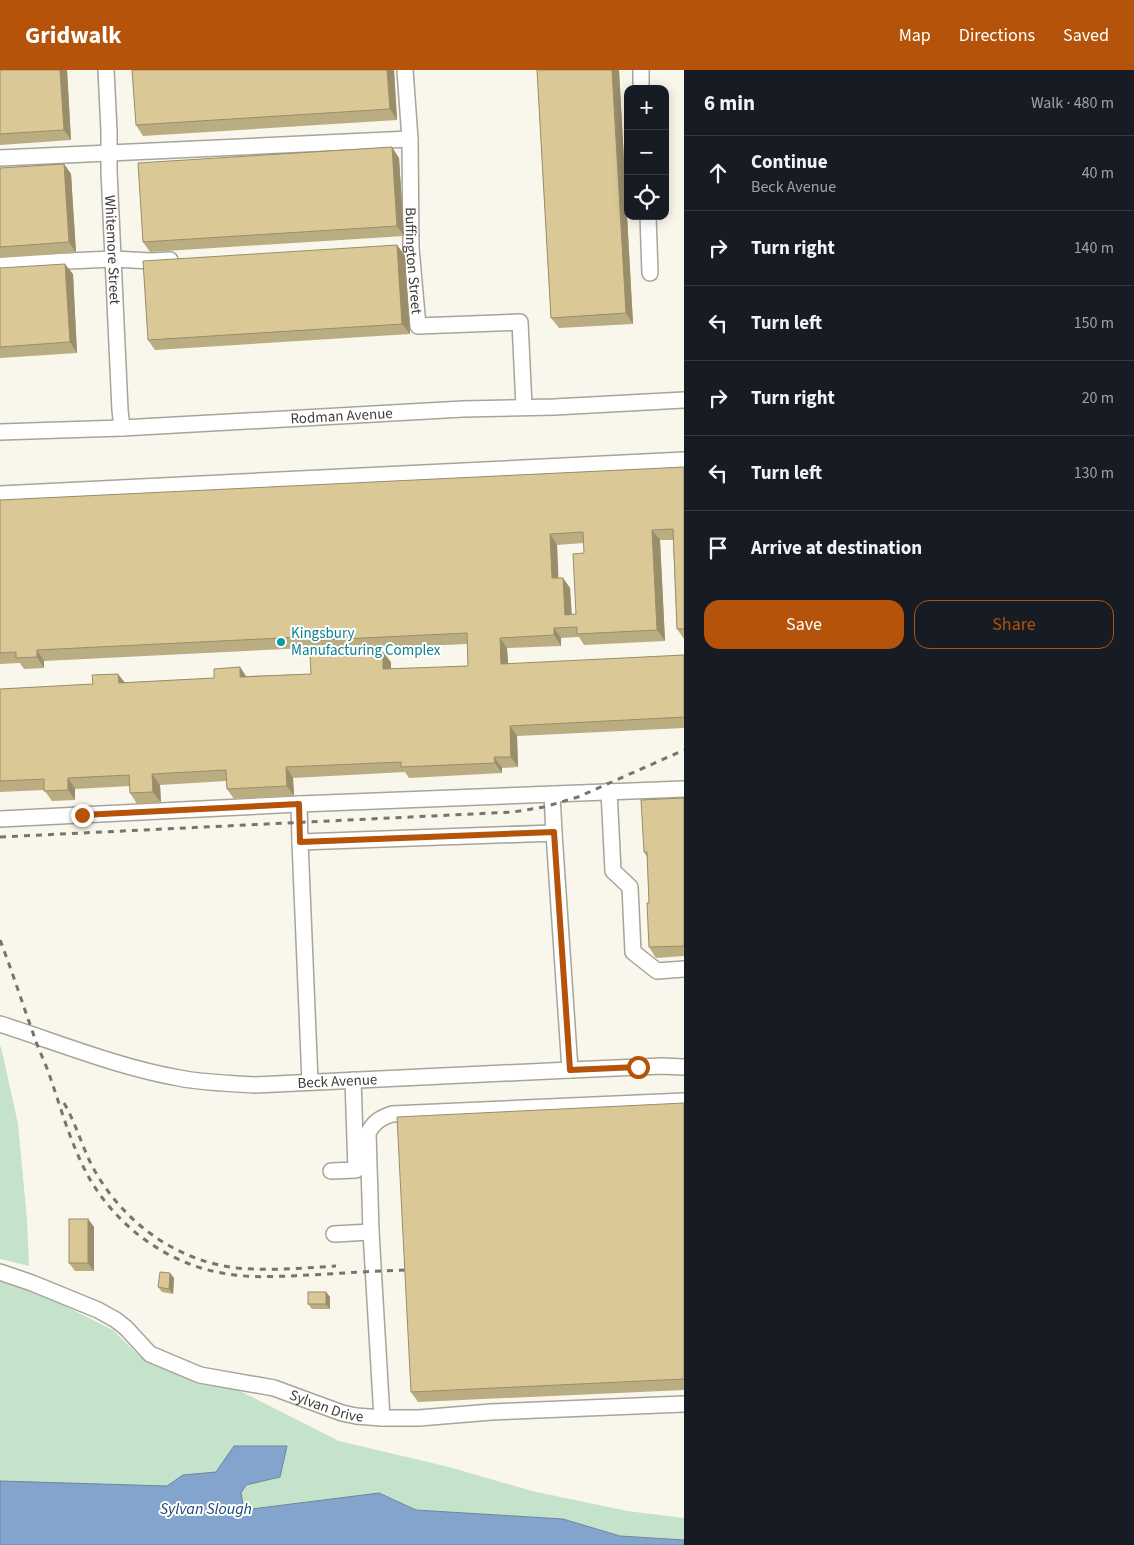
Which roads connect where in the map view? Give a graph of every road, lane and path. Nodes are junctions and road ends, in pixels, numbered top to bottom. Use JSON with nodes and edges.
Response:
{"nodes":[{"id":1,"x":106,"y":70,"type":"edge"},
{"id":2,"x":405,"y":70,"type":"edge"},
{"id":3,"x":641,"y":70,"type":"edge"},
{"id":4,"x":642,"y":85,"type":"edge"},
{"id":5,"x":410,"y":139,"type":"junction"},
{"id":6,"x":109,"y":153,"type":"junction"},
{"id":7,"x":0,"y":158,"type":"edge"},
{"id":8,"x":648,"y":220,"type":"edge"},
{"id":9,"x":412,"y":248,"type":"junction"},
{"id":10,"x":392,"y":249,"type":"edge"},
{"id":11,"x":113,"y":259,"type":"junction"},
{"id":12,"x":180,"y":259,"type":"edge"},
{"id":13,"x":0,"y":264,"type":"edge"},
{"id":14,"x":650,"y":273,"type":"dead end"},
{"id":15,"x":684,"y":400,"type":"edge"},
{"id":16,"x":524,"y":407,"type":"junction"},
{"id":17,"x":122,"y":428,"type":"junction"},
{"id":18,"x":0,"y":432,"type":"edge"},
{"id":19,"x":684,"y":460,"type":"edge"},
{"id":20,"x":0,"y":494,"type":"edge"},
{"id":21,"x":684,"y":788,"type":"edge"},
{"id":22,"x":609,"y":791,"type":"junction"},
{"id":23,"x":552,"y":794,"type":"junction"},
{"id":24,"x":299,"y":804,"type":"junction"},
{"id":25,"x":0,"y":819,"type":"edge"},
{"id":26,"x":554,"y":832,"type":"junction"},
{"id":27,"x":300,"y":842,"type":"junction"},
{"id":28,"x":684,"y":969,"type":"edge"},
{"id":29,"x":0,"y":1024,"type":"edge"},
{"id":30,"x":684,"y":1067,"type":"edge"},
{"id":31,"x":570,"y":1070,"type":"junction"},
{"id":32,"x":353,"y":1080,"type":"junction"},
{"id":33,"x":310,"y":1082,"type":"junction"},
{"id":34,"x":684,"y":1101,"type":"edge"},
{"id":35,"x":331,"y":1171,"type":"dead end"},
{"id":36,"x":371,"y":1232,"type":"junction"},
{"id":37,"x":334,"y":1234,"type":"dead end"},
{"id":38,"x":0,"y":1272,"type":"edge"},
{"id":39,"x":684,"y":1404,"type":"edge"},
{"id":40,"x":382,"y":1418,"type":"junction"}],
"edges":[{"from":1,"to":6,"type":"street","name":"Whitemore Street"},
{"from":2,"to":5,"type":"street","name":"Buffington Street"},
{"from":3,"to":4,"type":"street"},
{"from":5,"to":6,"type":"street"},
{"from":5,"to":9,"type":"street","name":"Buffington Street"},
{"from":6,"to":7,"type":"street"},
{"from":6,"to":11,"type":"street","name":"Whitemore Street"},
{"from":8,"to":14,"type":"street"},
{"from":9,"to":10,"type":"street"},
{"from":9,"to":16,"type":"street","name":"Buffington Street"},
{"from":11,"to":12,"type":"street"},
{"from":11,"to":13,"type":"street"},
{"from":11,"to":17,"type":"street","name":"Whitemore Street"},
{"from":15,"to":16,"type":"street","name":"Rodman Avenue"},
{"from":16,"to":17,"type":"street","name":"Rodman Avenue"},
{"from":17,"to":18,"type":"street","name":"Rodman Avenue"},
{"from":19,"to":20,"type":"street"},
{"from":21,"to":22,"type":"street"},
{"from":22,"to":23,"type":"street"},
{"from":22,"to":28,"type":"street"},
{"from":23,"to":24,"type":"street"},
{"from":23,"to":26,"type":"street"},
{"from":24,"to":25,"type":"street"},
{"from":24,"to":27,"type":"street"},
{"from":26,"to":27,"type":"street"},
{"from":26,"to":31,"type":"street"},
{"from":27,"to":33,"type":"street"},
{"from":29,"to":33,"type":"street","name":"Beck Avenue"},
{"from":30,"to":31,"type":"street","name":"Beck Avenue"},
{"from":31,"to":32,"type":"street","name":"Beck Avenue"},
{"from":32,"to":33,"type":"street","name":"Beck Avenue"},
{"from":32,"to":35,"type":"street"},
{"from":34,"to":36,"type":"street"},
{"from":36,"to":37,"type":"street"},
{"from":36,"to":40,"type":"street"},
{"from":38,"to":40,"type":"street","name":"Sylvan Drive"},
{"from":39,"to":40,"type":"street","name":"Sylvan Drive"}]}
